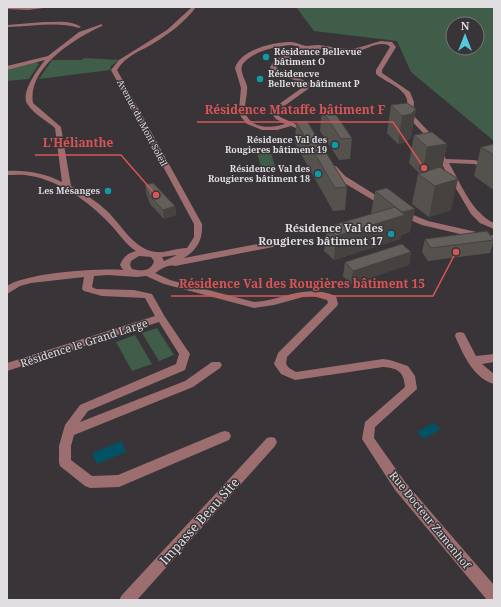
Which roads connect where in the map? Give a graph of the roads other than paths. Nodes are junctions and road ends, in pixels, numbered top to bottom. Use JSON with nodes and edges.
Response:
{"nodes":[{"id":1,"x":49,"y":7,"type":"edge"},
{"id":2,"x":194,"y":7,"type":"edge"},
{"id":3,"x":7,"y":8,"type":"edge"},
{"id":4,"x":100,"y":25,"type":"dead end"},
{"id":5,"x":7,"y":26,"type":"edge"},
{"id":6,"x":78,"y":27,"type":"dead end"},
{"id":7,"x":306,"y":48,"type":"junction"},
{"id":8,"x":50,"y":58,"type":"junction"},
{"id":9,"x":7,"y":68,"type":"edge"},
{"id":10,"x":291,"y":124,"type":"junction"},
{"id":11,"x":313,"y":135,"type":"edge"},
{"id":12,"x":329,"y":160,"type":"edge"},
{"id":13,"x":444,"y":161,"type":"junction"},
{"id":14,"x":494,"y":167,"type":"edge"},
{"id":15,"x":64,"y":171,"type":"junction"},
{"id":16,"x":7,"y":173,"type":"edge"},
{"id":17,"x":44,"y":177,"type":"junction"},
{"id":18,"x":67,"y":187,"type":"junction"},
{"id":19,"x":494,"y":226,"type":"edge"},
{"id":20,"x":494,"y":239,"type":"edge"},
{"id":21,"x":129,"y":242,"type":"junction"},
{"id":22,"x":273,"y":244,"type":"dead end"},
{"id":23,"x":192,"y":246,"type":"junction"},
{"id":24,"x":151,"y":254,"type":"junction"},
{"id":25,"x":126,"y":261,"type":"junction"},
{"id":26,"x":158,"y":266,"type":"junction"},
{"id":27,"x":108,"y":272,"type":"junction"},
{"id":28,"x":142,"y":273,"type":"junction"},
{"id":29,"x":89,"y":275,"type":"junction"},
{"id":30,"x":7,"y":291,"type":"edge"},
{"id":31,"x":161,"y":318,"type":"junction"},
{"id":32,"x":460,"y":336,"type":"dead end"},
{"id":33,"x":494,"y":358,"type":"edge"},
{"id":34,"x":472,"y":361,"type":"junction"},
{"id":35,"x":216,"y":365,"type":"dead end"},
{"id":36,"x":7,"y":367,"type":"edge"},
{"id":37,"x":494,"y":380,"type":"edge"},
{"id":38,"x":69,"y":432,"type":"junction"},
{"id":39,"x":225,"y":436,"type":"dead end"},
{"id":40,"x":271,"y":442,"type":"dead end"},
{"id":41,"x":494,"y":597,"type":"edge"},
{"id":42,"x":127,"y":600,"type":"edge"}],
"edges":[{"from":1,"to":3,"type":"street"},
{"from":2,"to":23,"type":"street","name":"Avenue du Mont Soleil"},
{"from":4,"to":8,"type":"street"},
{"from":5,"to":6,"type":"street"},
{"from":7,"to":10,"type":"street"},
{"from":7,"to":10,"type":"street"},
{"from":7,"to":13,"type":"street"},
{"from":8,"to":9,"type":"street"},
{"from":8,"to":15,"type":"street"},
{"from":10,"to":11,"type":"street"},
{"from":12,"to":20,"type":"street"},
{"from":13,"to":14,"type":"street"},
{"from":13,"to":19,"type":"street"},
{"from":15,"to":17,"type":"street"},
{"from":15,"to":18,"type":"street"},
{"from":16,"to":17,"type":"street"},
{"from":17,"to":18,"type":"street"},
{"from":18,"to":21,"type":"street"},
{"from":21,"to":24,"type":"street"},
{"from":21,"to":25,"type":"street"},
{"from":22,"to":26,"type":"street"},
{"from":23,"to":24,"type":"street"},
{"from":23,"to":26,"type":"street"},
{"from":24,"to":25,"type":"street"},
{"from":24,"to":26,"type":"street"},
{"from":25,"to":27,"type":"street"},
{"from":25,"to":28,"type":"street"},
{"from":26,"to":28,"type":"street"},
{"from":27,"to":28,"type":"street"},
{"from":27,"to":29,"type":"street"},
{"from":28,"to":41,"type":"street","name":"Rue Docteur Zamenhof"},
{"from":29,"to":30,"type":"street"},
{"from":29,"to":31,"type":"street","name":"Résidence le Grand Large"},
{"from":31,"to":36,"type":"street","name":"Résidence le Grand Large"},
{"from":31,"to":38,"type":"street","name":"Résidence le Grand Large"},
{"from":32,"to":34,"type":"street"},
{"from":33,"to":34,"type":"street"},
{"from":34,"to":37,"type":"street"},
{"from":35,"to":38,"type":"street"},
{"from":38,"to":39,"type":"street","name":"Résidence le Grand Large"},
{"from":40,"to":42,"type":"street","name":"Impasse Beau Site"}]}
